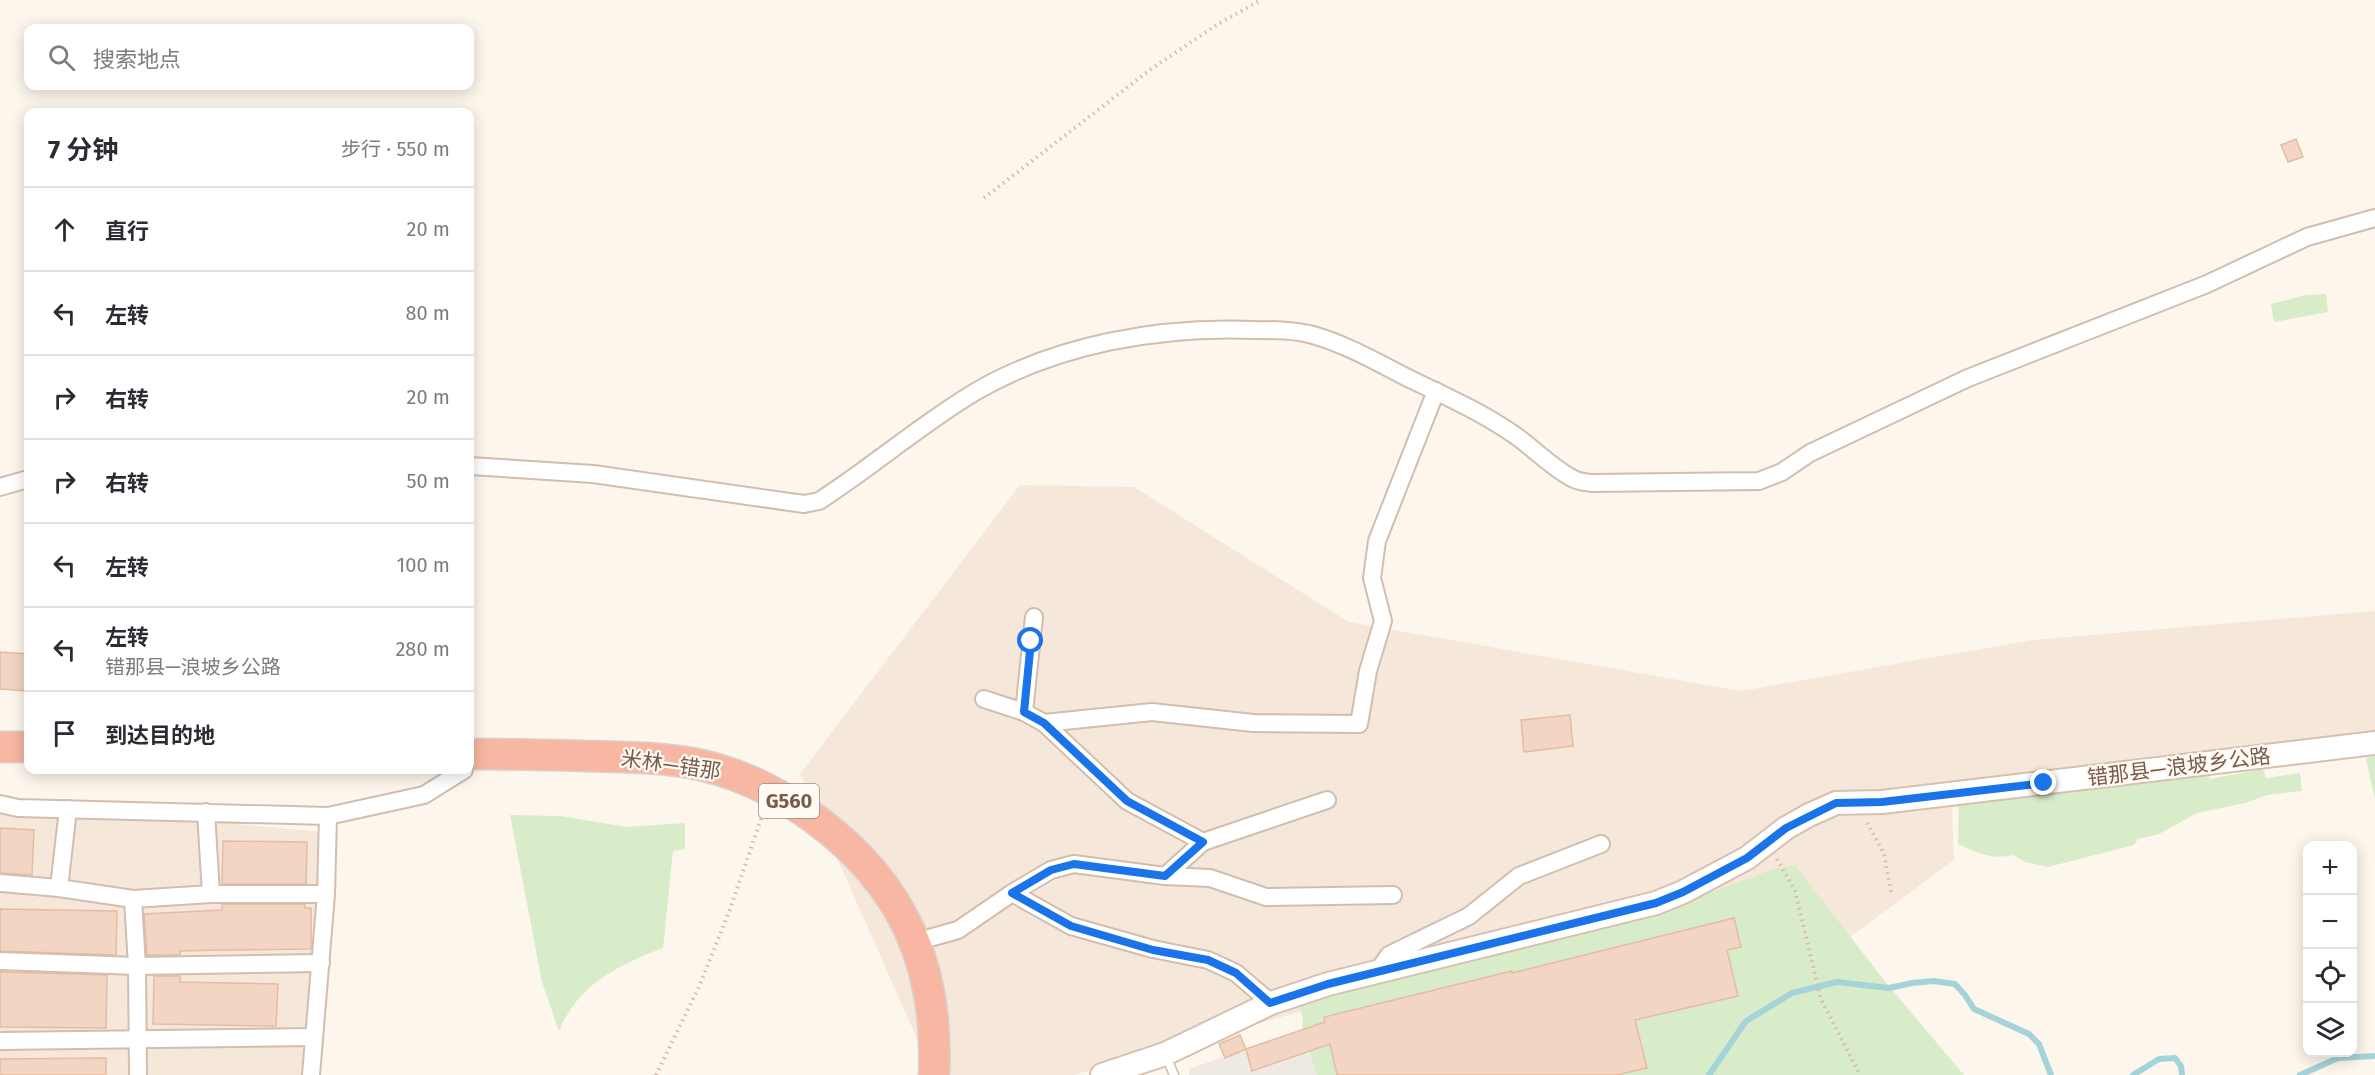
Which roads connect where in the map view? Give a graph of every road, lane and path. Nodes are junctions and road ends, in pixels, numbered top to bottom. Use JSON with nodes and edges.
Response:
{"nodes":[{"id":1,"x":1261,"y":0,"type":"edge"},
{"id":2,"x":984,"y":198,"type":"dead end"},
{"id":3,"x":2375,"y":218,"type":"edge"},
{"id":4,"x":1436,"y":391,"type":"junction"},
{"id":5,"x":474,"y":466,"type":"edge"},
{"id":6,"x":24,"y":480,"type":"edge"},
{"id":7,"x":0,"y":487,"type":"edge"},
{"id":8,"x":1034,"y":617,"type":"dead end"},
{"id":9,"x":984,"y":699,"type":"dead end"},
{"id":10,"x":1024,"y":712,"type":"junction"},
{"id":11,"x":1044,"y":723,"type":"junction"},
{"id":12,"x":2375,"y":743,"type":"edge"},
{"id":13,"x":0,"y":747,"type":"edge"},
{"id":14,"x":24,"y":747,"type":"edge"},
{"id":15,"x":474,"y":761,"type":"edge"},
{"id":16,"x":454,"y":774,"type":"edge"},
{"id":17,"x":770,"y":789,"type":"junction"},
{"id":18,"x":1327,"y":800,"type":"dead end"},
{"id":19,"x":1854,"y":801,"type":"junction"},
{"id":20,"x":0,"y":804,"type":"edge"},
{"id":21,"x":68,"y":809,"type":"junction"},
{"id":22,"x":206,"y":812,"type":"junction"},
{"id":23,"x":328,"y":816,"type":"junction"},
{"id":24,"x":1203,"y":842,"type":"junction"},
{"id":25,"x":1767,"y":843,"type":"junction"},
{"id":26,"x":1601,"y":844,"type":"dead end"},
{"id":27,"x":1165,"y":876,"type":"junction"},
{"id":28,"x":0,"y":883,"type":"edge"},
{"id":29,"x":59,"y":888,"type":"junction"},
{"id":30,"x":1891,"y":892,"type":"dead end"},
{"id":31,"x":1012,"y":893,"type":"junction"},
{"id":32,"x":211,"y":894,"type":"junction"},
{"id":33,"x":326,"y":894,"type":"junction"},
{"id":34,"x":1393,"y":895,"type":"dead end"},
{"id":35,"x":133,"y":899,"type":"junction"},
{"id":36,"x":915,"y":942,"type":"junction"},
{"id":37,"x":0,"y":961,"type":"edge"},
{"id":38,"x":321,"y":963,"type":"junction"},
{"id":39,"x":137,"y":966,"type":"junction"},
{"id":40,"x":1378,"y":971,"type":"junction"},
{"id":41,"x":1270,"y":1003,"type":"junction"},
{"id":42,"x":314,"y":1037,"type":"junction"},
{"id":43,"x":139,"y":1039,"type":"junction"},
{"id":44,"x":0,"y":1041,"type":"edge"},
{"id":45,"x":1166,"y":1054,"type":"junction"},
{"id":46,"x":138,"y":1075,"type":"edge"},
{"id":47,"x":311,"y":1075,"type":"edge"},
{"id":48,"x":656,"y":1075,"type":"edge"},
{"id":49,"x":934,"y":1075,"type":"edge"},
{"id":50,"x":1102,"y":1075,"type":"edge"},
{"id":51,"x":1174,"y":1075,"type":"edge"},
{"id":52,"x":1860,"y":1075,"type":"edge"}],
"edges":[{"from":1,"to":2,"type":"path"},
{"from":3,"to":4,"type":"street"},
{"from":4,"to":5,"type":"street"},
{"from":4,"to":11,"type":"street"},
{"from":6,"to":7,"type":"street"},
{"from":8,"to":10,"type":"street"},
{"from":9,"to":10,"type":"street"},
{"from":10,"to":11,"type":"street"},
{"from":11,"to":24,"type":"street"},
{"from":12,"to":19,"type":"main road","name":"错那县—浪坡乡公路"},
{"from":13,"to":14,"type":"highway"},
{"from":15,"to":17,"type":"highway","name":"米林—错那","number":"G560"},
{"from":16,"to":23,"type":"street"},
{"from":17,"to":36,"type":"highway","name":"米林—错那","number":"G560"},
{"from":17,"to":48,"type":"path"},
{"from":18,"to":24,"type":"street"},
{"from":19,"to":25,"type":"main road","name":"错那县—浪坡乡公路"},
{"from":19,"to":30,"type":"path"},
{"from":20,"to":21,"type":"street"},
{"from":21,"to":22,"type":"street"},
{"from":21,"to":29,"type":"street"},
{"from":22,"to":23,"type":"street"},
{"from":22,"to":32,"type":"street"},
{"from":23,"to":33,"type":"street"},
{"from":24,"to":27,"type":"street"},
{"from":25,"to":40,"type":"main road","name":"错那县—浪坡乡公路"},
{"from":25,"to":52,"type":"path"},
{"from":26,"to":40,"type":"street"},
{"from":27,"to":31,"type":"street"},
{"from":27,"to":34,"type":"street"},
{"from":28,"to":29,"type":"street"},
{"from":29,"to":35,"type":"street"},
{"from":31,"to":36,"type":"street"},
{"from":31,"to":41,"type":"street"},
{"from":32,"to":33,"type":"street"},
{"from":32,"to":35,"type":"street"},
{"from":33,"to":38,"type":"street"},
{"from":35,"to":39,"type":"street"},
{"from":36,"to":49,"type":"highway","name":"米林—错那","number":"G560"},
{"from":37,"to":39,"type":"street"},
{"from":38,"to":39,"type":"street"},
{"from":38,"to":42,"type":"street"},
{"from":39,"to":43,"type":"street"},
{"from":40,"to":41,"type":"main road","name":"错那县—浪坡乡公路"},
{"from":41,"to":45,"type":"main road","name":"错那县—浪坡乡公路"},
{"from":42,"to":43,"type":"street"},
{"from":42,"to":47,"type":"street"},
{"from":43,"to":44,"type":"street"},
{"from":43,"to":46,"type":"street"},
{"from":45,"to":50,"type":"main road","name":"错那县—浪坡乡公路"},
{"from":45,"to":51,"type":"lane"}]}
